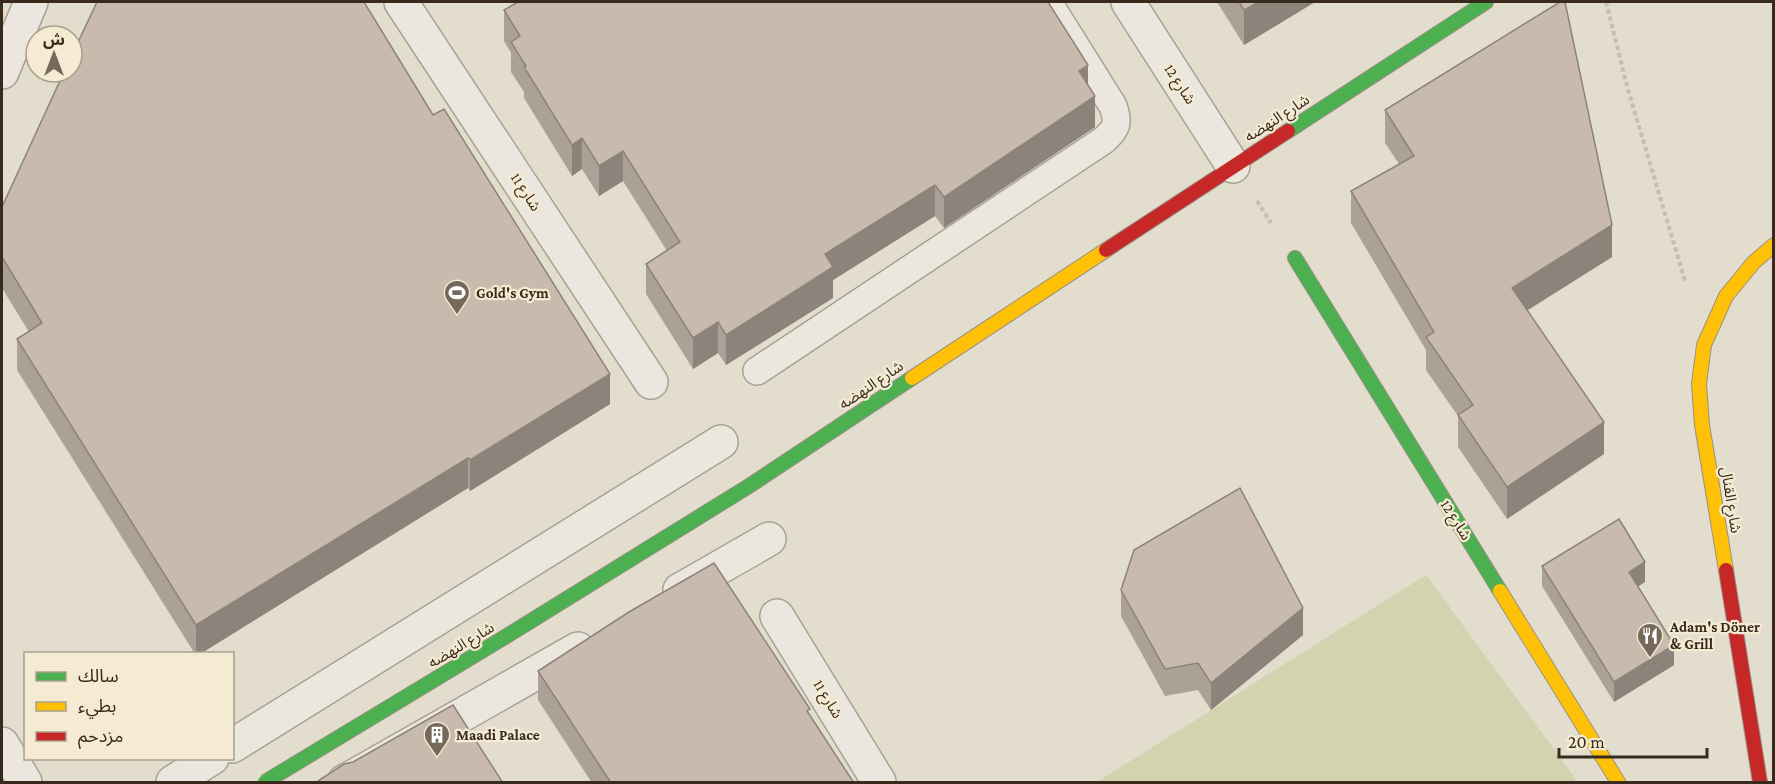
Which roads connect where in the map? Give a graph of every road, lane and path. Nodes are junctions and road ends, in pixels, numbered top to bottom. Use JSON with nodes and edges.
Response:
{"nodes":[{"id":1,"x":31,"y":2,"type":"edge"},
{"id":2,"x":401,"y":2,"type":"edge"},
{"id":3,"x":1048,"y":2,"type":"edge"},
{"id":4,"x":1128,"y":2,"type":"edge"},
{"id":5,"x":1486,"y":2,"type":"edge"},
{"id":6,"x":1606,"y":2,"type":"edge"},
{"id":7,"x":2,"y":72,"type":"edge"},
{"id":8,"x":1233,"y":166,"type":"junction"},
{"id":9,"x":1773,"y":244,"type":"edge"},
{"id":10,"x":1295,"y":258,"type":"joint"},
{"id":11,"x":1704,"y":345,"type":"junction"},
{"id":12,"x":757,"y":371,"type":"dead end"},
{"id":13,"x":651,"y":382,"type":"dead end"},
{"id":14,"x":721,"y":442,"type":"dead end"},
{"id":15,"x":769,"y":539,"type":"dead end"},
{"id":16,"x":659,"y":602,"type":"edge"},
{"id":17,"x":777,"y":616,"type":"dead end"},
{"id":18,"x":598,"y":637,"type":"edge"},
{"id":19,"x":2,"y":744,"type":"edge"},
{"id":20,"x":234,"y":745,"type":"edge"},
{"id":21,"x":210,"y":760,"type":"edge"},
{"id":22,"x":25,"y":783,"type":"edge"},
{"id":23,"x":173,"y":783,"type":"edge"},
{"id":24,"x":265,"y":783,"type":"edge"},
{"id":25,"x":344,"y":783,"type":"edge"},
{"id":26,"x":879,"y":783,"type":"edge"},
{"id":27,"x":1618,"y":783,"type":"edge"},
{"id":28,"x":1760,"y":783,"type":"edge"}],
"edges":[{"from":1,"to":7,"type":"street"},
{"from":2,"to":13,"type":"street","name":"شارع 11"},
{"from":3,"to":12,"type":"lane"},
{"from":4,"to":8,"type":"street","name":"شارع 12"},
{"from":5,"to":8,"type":"main road","name":"شارع النهضه"},
{"from":6,"to":11,"type":"path"},
{"from":8,"to":10,"type":"path"},
{"from":8,"to":24,"type":"main road","name":"شارع النهضه","bridge":true},
{"from":9,"to":11,"type":"main road","name":"شارع القنال"},
{"from":10,"to":27,"type":"main road","name":"شارع 12"},
{"from":11,"to":28,"type":"main road","name":"شارع القنال"},
{"from":14,"to":20,"type":"street"},
{"from":15,"to":16,"type":"street"},
{"from":17,"to":26,"type":"street","name":"شارع 11"},
{"from":18,"to":25,"type":"street"},
{"from":19,"to":22,"type":"street"},
{"from":21,"to":23,"type":"street"}]}
